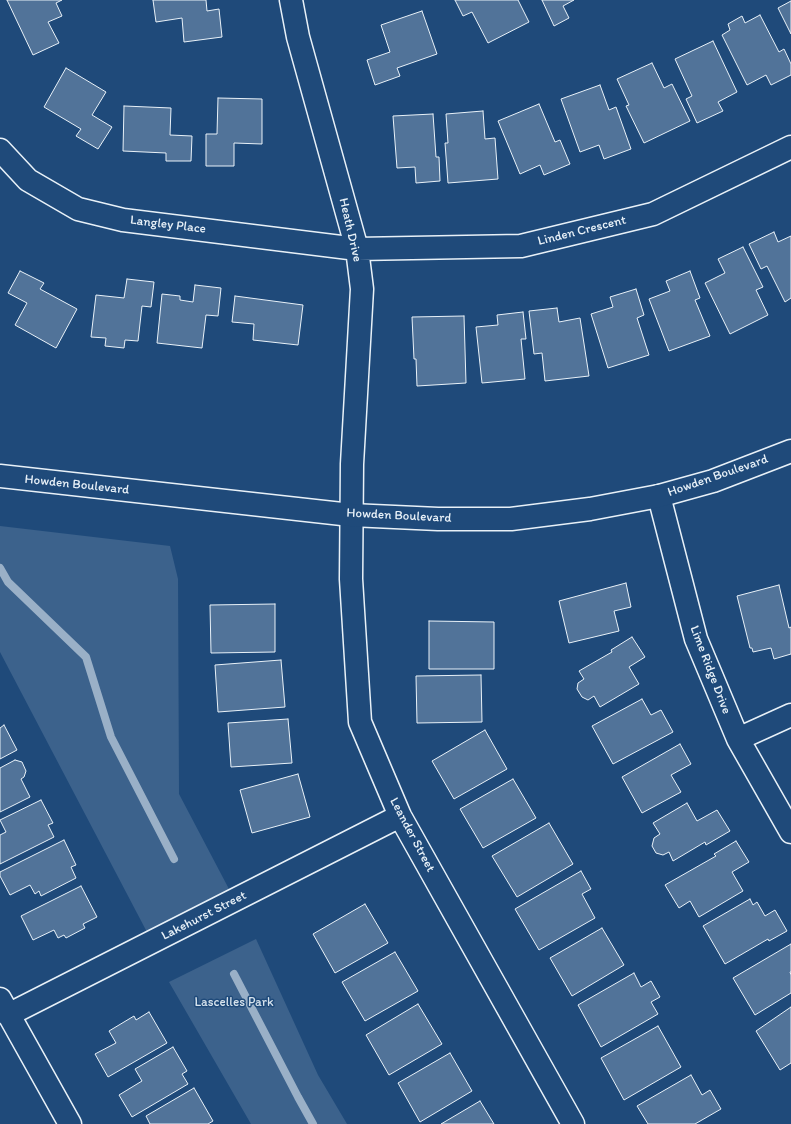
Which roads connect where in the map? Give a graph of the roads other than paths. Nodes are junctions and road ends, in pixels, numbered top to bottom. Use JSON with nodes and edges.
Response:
{"nodes":[{"id":1,"x":293,"y":1,"type":"edge"},
{"id":2,"x":791,"y":147,"type":"edge"},
{"id":3,"x":0,"y":150,"type":"edge"},
{"id":4,"x":357,"y":249,"type":"junction"},
{"id":5,"x":791,"y":451,"type":"edge"},
{"id":6,"x":0,"y":476,"type":"edge"},
{"id":7,"x":659,"y":496,"type":"junction"},
{"id":8,"x":351,"y":514,"type":"junction"},
{"id":9,"x":791,"y":715,"type":"edge"},
{"id":10,"x":738,"y":739,"type":"junction"},
{"id":11,"x":400,"y":816,"type":"junction"},
{"id":12,"x":791,"y":832,"type":"edge"},
{"id":13,"x":4,"y":1007,"type":"edge"},
{"id":14,"x":70,"y":1124,"type":"edge"},
{"id":15,"x":573,"y":1124,"type":"edge"}],
"edges":[{"from":1,"to":4,"type":"street","name":"Heath Drive"},
{"from":2,"to":4,"type":"street","name":"Linden Crescent"},
{"from":3,"to":4,"type":"street","name":"Langley Place"},
{"from":4,"to":8,"type":"street","name":"Heath Drive"},
{"from":5,"to":7,"type":"street","name":"Howden Boulevard"},
{"from":6,"to":8,"type":"street","name":"Howden Boulevard"},
{"from":7,"to":8,"type":"street","name":"Howden Boulevard"},
{"from":7,"to":10,"type":"street","name":"Lime Ridge Drive"},
{"from":8,"to":11,"type":"street","name":"Leander Street"},
{"from":9,"to":10,"type":"street"},
{"from":10,"to":12,"type":"street","name":"Lime Ridge Drive"},
{"from":11,"to":13,"type":"street","name":"Lakehurst Street"},
{"from":11,"to":15,"type":"street","name":"Leander Street"},
{"from":13,"to":14,"type":"street"}]}
